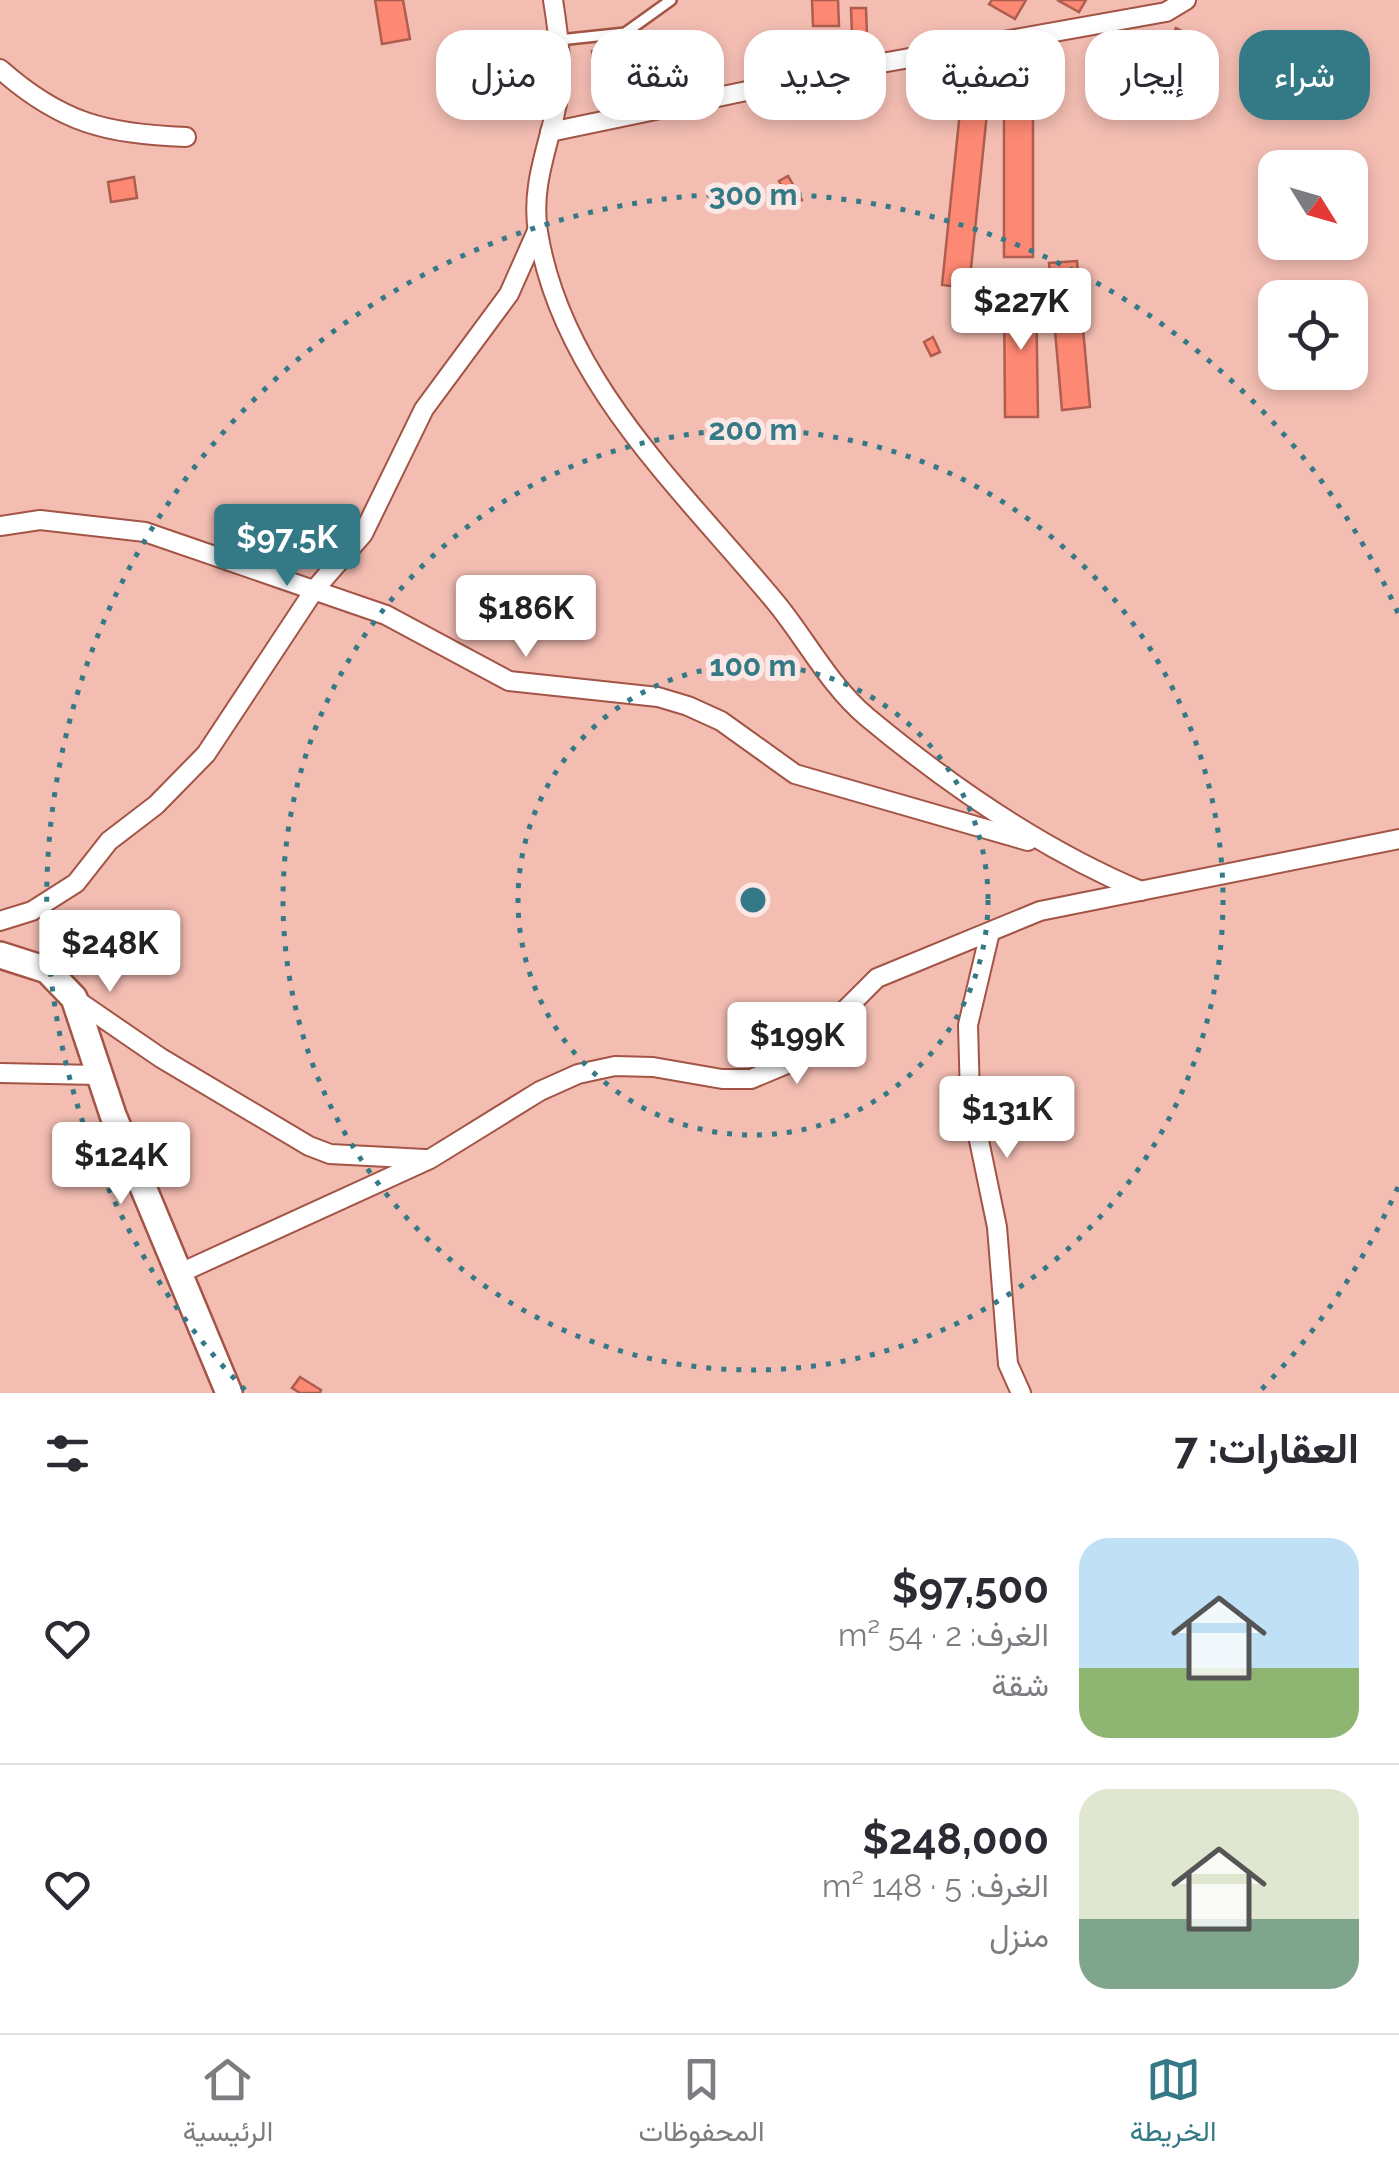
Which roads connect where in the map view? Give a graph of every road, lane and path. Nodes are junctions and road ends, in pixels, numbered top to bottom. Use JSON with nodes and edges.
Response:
{"nodes":[{"id":1,"x":553,"y":0,"type":"edge"},
{"id":2,"x":671,"y":0,"type":"edge"},
{"id":3,"x":1186,"y":0,"type":"edge"},
{"id":4,"x":558,"y":30,"type":"edge"},
{"id":5,"x":571,"y":39,"type":"edge"},
{"id":6,"x":0,"y":69,"type":"edge"},
{"id":7,"x":552,"y":120,"type":"edge"},
{"id":8,"x":550,"y":132,"type":"junction"},
{"id":9,"x":186,"y":137,"type":"dead end"},
{"id":10,"x":538,"y":230,"type":"junction"},
{"id":11,"x":0,"y":526,"type":"edge"},
{"id":12,"x":315,"y":589,"type":"junction"},
{"id":13,"x":1399,"y":839,"type":"edge"},
{"id":14,"x":1047,"y":847,"type":"junction"},
{"id":15,"x":1142,"y":892,"type":"junction"},
{"id":16,"x":0,"y":921,"type":"edge"},
{"id":17,"x":990,"y":932,"type":"junction"},
{"id":18,"x":0,"y":956,"type":"edge"},
{"id":19,"x":74,"y":998,"type":"junction"},
{"id":20,"x":0,"y":1072,"type":"edge"},
{"id":21,"x":98,"y":1076,"type":"junction"},
{"id":22,"x":430,"y":1159,"type":"junction"},
{"id":23,"x":178,"y":1274,"type":"junction"},
{"id":24,"x":226,"y":1392,"type":"edge"},
{"id":25,"x":1021,"y":1393,"type":"edge"}],
"edges":[{"from":1,"to":4,"type":"street"},
{"from":2,"to":5,"type":"lane"},
{"from":3,"to":8,"type":"street"},
{"from":6,"to":9,"type":"street"},
{"from":7,"to":8,"type":"street"},
{"from":8,"to":10,"type":"street"},
{"from":10,"to":12,"type":"street"},
{"from":10,"to":14,"type":"street"},
{"from":11,"to":12,"type":"street"},
{"from":12,"to":14,"type":"street"},
{"from":12,"to":16,"type":"street"},
{"from":13,"to":15,"type":"street"},
{"from":14,"to":15,"type":"street"},
{"from":15,"to":17,"type":"street"},
{"from":17,"to":22,"type":"street"},
{"from":17,"to":25,"type":"street"},
{"from":18,"to":19,"type":"street"},
{"from":19,"to":21,"type":"street"},
{"from":19,"to":22,"type":"street"},
{"from":20,"to":21,"type":"street"},
{"from":21,"to":23,"type":"street"},
{"from":22,"to":23,"type":"street"},
{"from":23,"to":24,"type":"street"}]}
